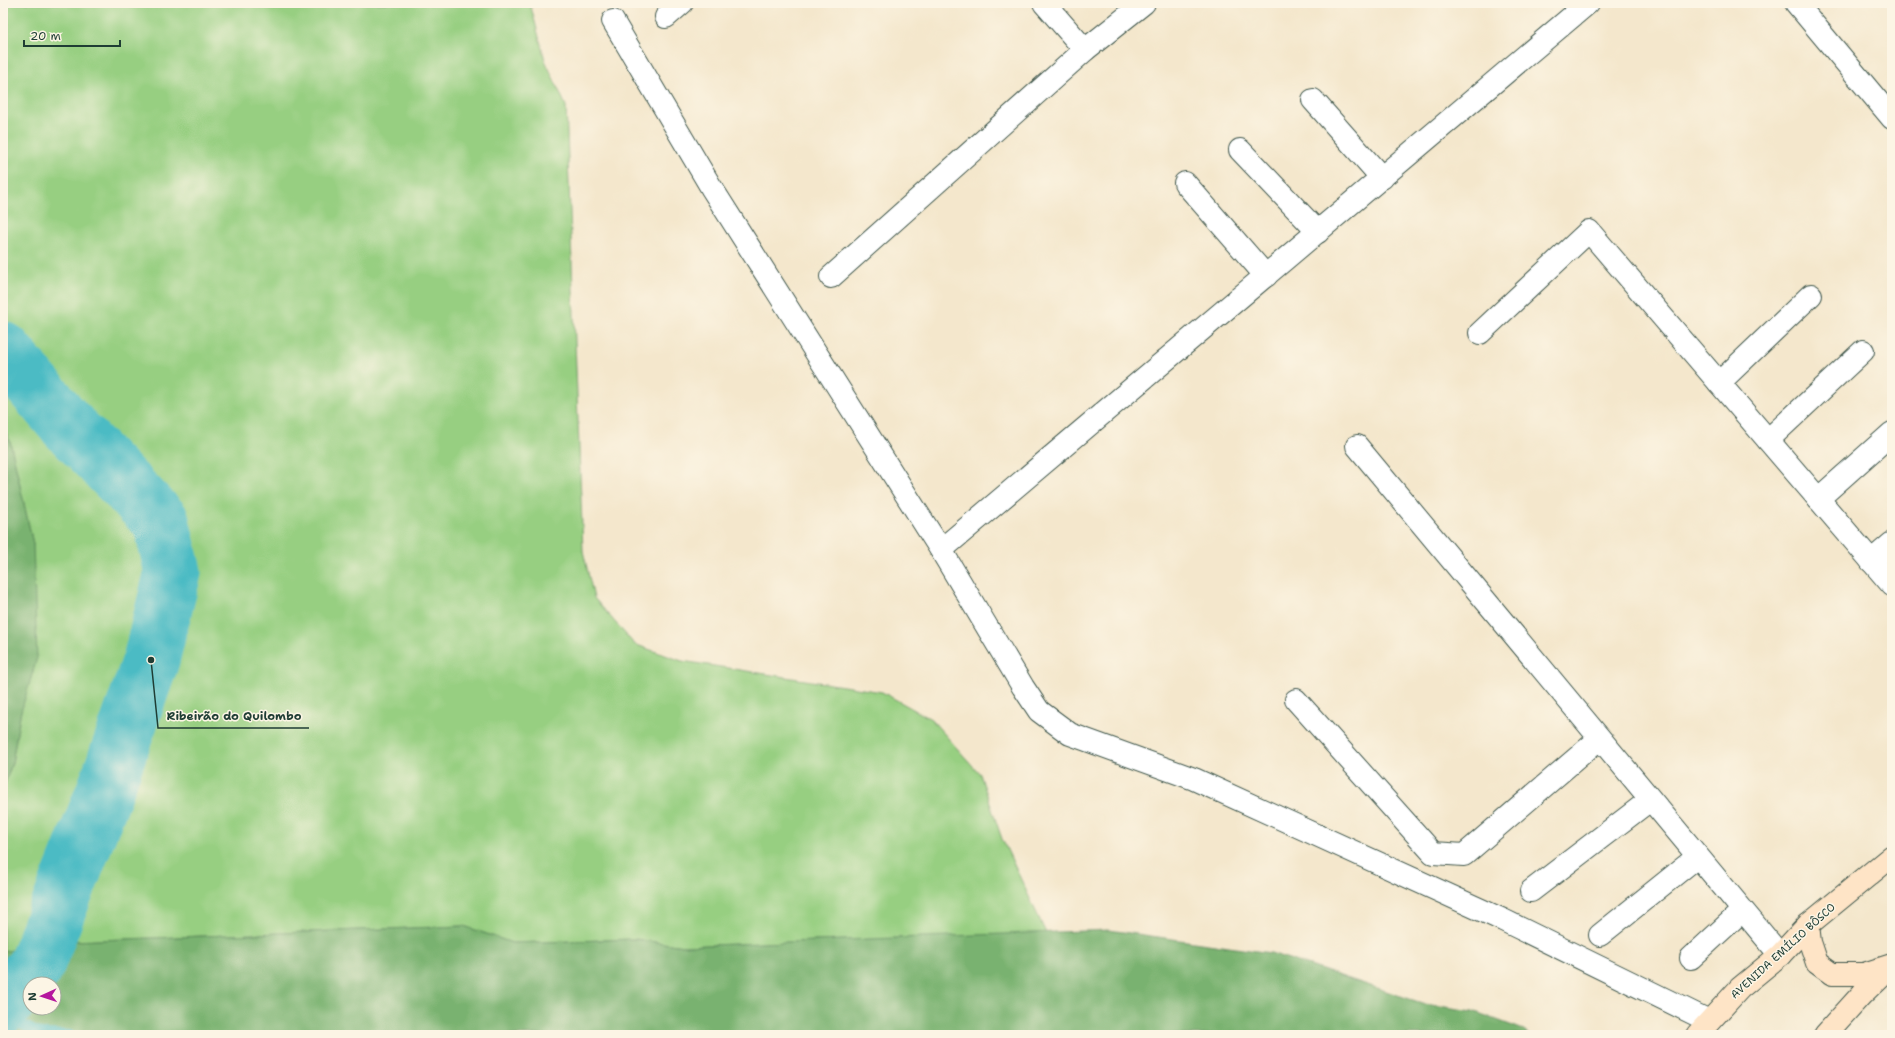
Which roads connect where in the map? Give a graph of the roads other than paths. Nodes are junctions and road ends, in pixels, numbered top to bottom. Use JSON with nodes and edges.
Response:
{"nodes":[{"id":1,"x":1044,"y":3,"type":"edge"},
{"id":2,"x":1144,"y":3,"type":"edge"},
{"id":3,"x":1588,"y":3,"type":"edge"},
{"id":4,"x":1796,"y":3,"type":"edge"},
{"id":5,"x":613,"y":21,"type":"dead end"},
{"id":6,"x":1085,"y":50,"type":"junction"},
{"id":7,"x":1313,"y":100,"type":"dead end"},
{"id":8,"x":1892,"y":118,"type":"edge"},
{"id":9,"x":1240,"y":150,"type":"dead end"},
{"id":10,"x":1382,"y":178,"type":"junction"},
{"id":11,"x":1186,"y":183,"type":"dead end"},
{"id":12,"x":1318,"y":232,"type":"junction"},
{"id":13,"x":1266,"y":276,"type":"junction"},
{"id":14,"x":831,"y":277,"type":"dead end"},
{"id":15,"x":1811,"y":295,"type":"dead end"},
{"id":16,"x":1480,"y":333,"type":"dead end"},
{"id":17,"x":1863,"y":350,"type":"dead end"},
{"id":18,"x":1719,"y":383,"type":"junction"},
{"id":19,"x":1892,"y":433,"type":"edge"},
{"id":20,"x":1768,"y":440,"type":"junction"},
{"id":21,"x":1357,"y":446,"type":"dead end"},
{"id":22,"x":1818,"y":499,"type":"junction"},
{"id":23,"x":1892,"y":543,"type":"edge"},
{"id":24,"x":941,"y":550,"type":"junction"},
{"id":25,"x":1871,"y":561,"type":"junction"},
{"id":26,"x":1892,"y":585,"type":"edge"},
{"id":27,"x":1296,"y":700,"type":"dead end"},
{"id":28,"x":1599,"y":739,"type":"junction"},
{"id":29,"x":1650,"y":800,"type":"junction"},
{"id":30,"x":1892,"y":856,"type":"edge"},
{"id":31,"x":1697,"y":857,"type":"junction"},
{"id":32,"x":1531,"y":891,"type":"dead end"},
{"id":33,"x":1742,"y":911,"type":"junction"},
{"id":34,"x":1808,"y":925,"type":"junction"},
{"id":35,"x":1600,"y":935,"type":"dead end"},
{"id":36,"x":1780,"y":955,"type":"junction"},
{"id":37,"x":1691,"y":958,"type":"dead end"},
{"id":38,"x":1892,"y":965,"type":"edge"},
{"id":39,"x":1703,"y":1028,"type":"edge"},
{"id":40,"x":1825,"y":1035,"type":"edge"}],
"edges":[{"from":1,"to":6,"type":"street"},
{"from":2,"to":6,"type":"street"},
{"from":3,"to":10,"type":"street"},
{"from":4,"to":8,"type":"street"},
{"from":5,"to":24,"type":"street"},
{"from":6,"to":14,"type":"street"},
{"from":7,"to":10,"type":"street"},
{"from":9,"to":12,"type":"street"},
{"from":10,"to":12,"type":"street"},
{"from":11,"to":13,"type":"street"},
{"from":12,"to":13,"type":"street"},
{"from":13,"to":24,"type":"street"},
{"from":15,"to":18,"type":"street"},
{"from":16,"to":18,"type":"street"},
{"from":17,"to":20,"type":"street"},
{"from":18,"to":20,"type":"street"},
{"from":19,"to":22,"type":"street"},
{"from":20,"to":22,"type":"street"},
{"from":21,"to":28,"type":"street"},
{"from":22,"to":25,"type":"street"},
{"from":23,"to":25,"type":"street"},
{"from":24,"to":39,"type":"street"},
{"from":25,"to":26,"type":"street"},
{"from":27,"to":28,"type":"street"},
{"from":28,"to":29,"type":"street"},
{"from":29,"to":31,"type":"street"},
{"from":29,"to":32,"type":"street"},
{"from":30,"to":34,"type":"main road","name":"AVENIDA EMÍLIO BÔSCO"},
{"from":31,"to":33,"type":"street"},
{"from":31,"to":35,"type":"street"},
{"from":33,"to":36,"type":"street"},
{"from":33,"to":37,"type":"street"},
{"from":34,"to":36,"type":"main road","name":"AVENIDA EMÍLIO BÔSCO"},
{"from":34,"to":38,"type":"main road"},
{"from":36,"to":39,"type":"main road","name":"AVENIDA EMÍLIO BÔSCO"},
{"from":38,"to":40,"type":"main road"}]}
